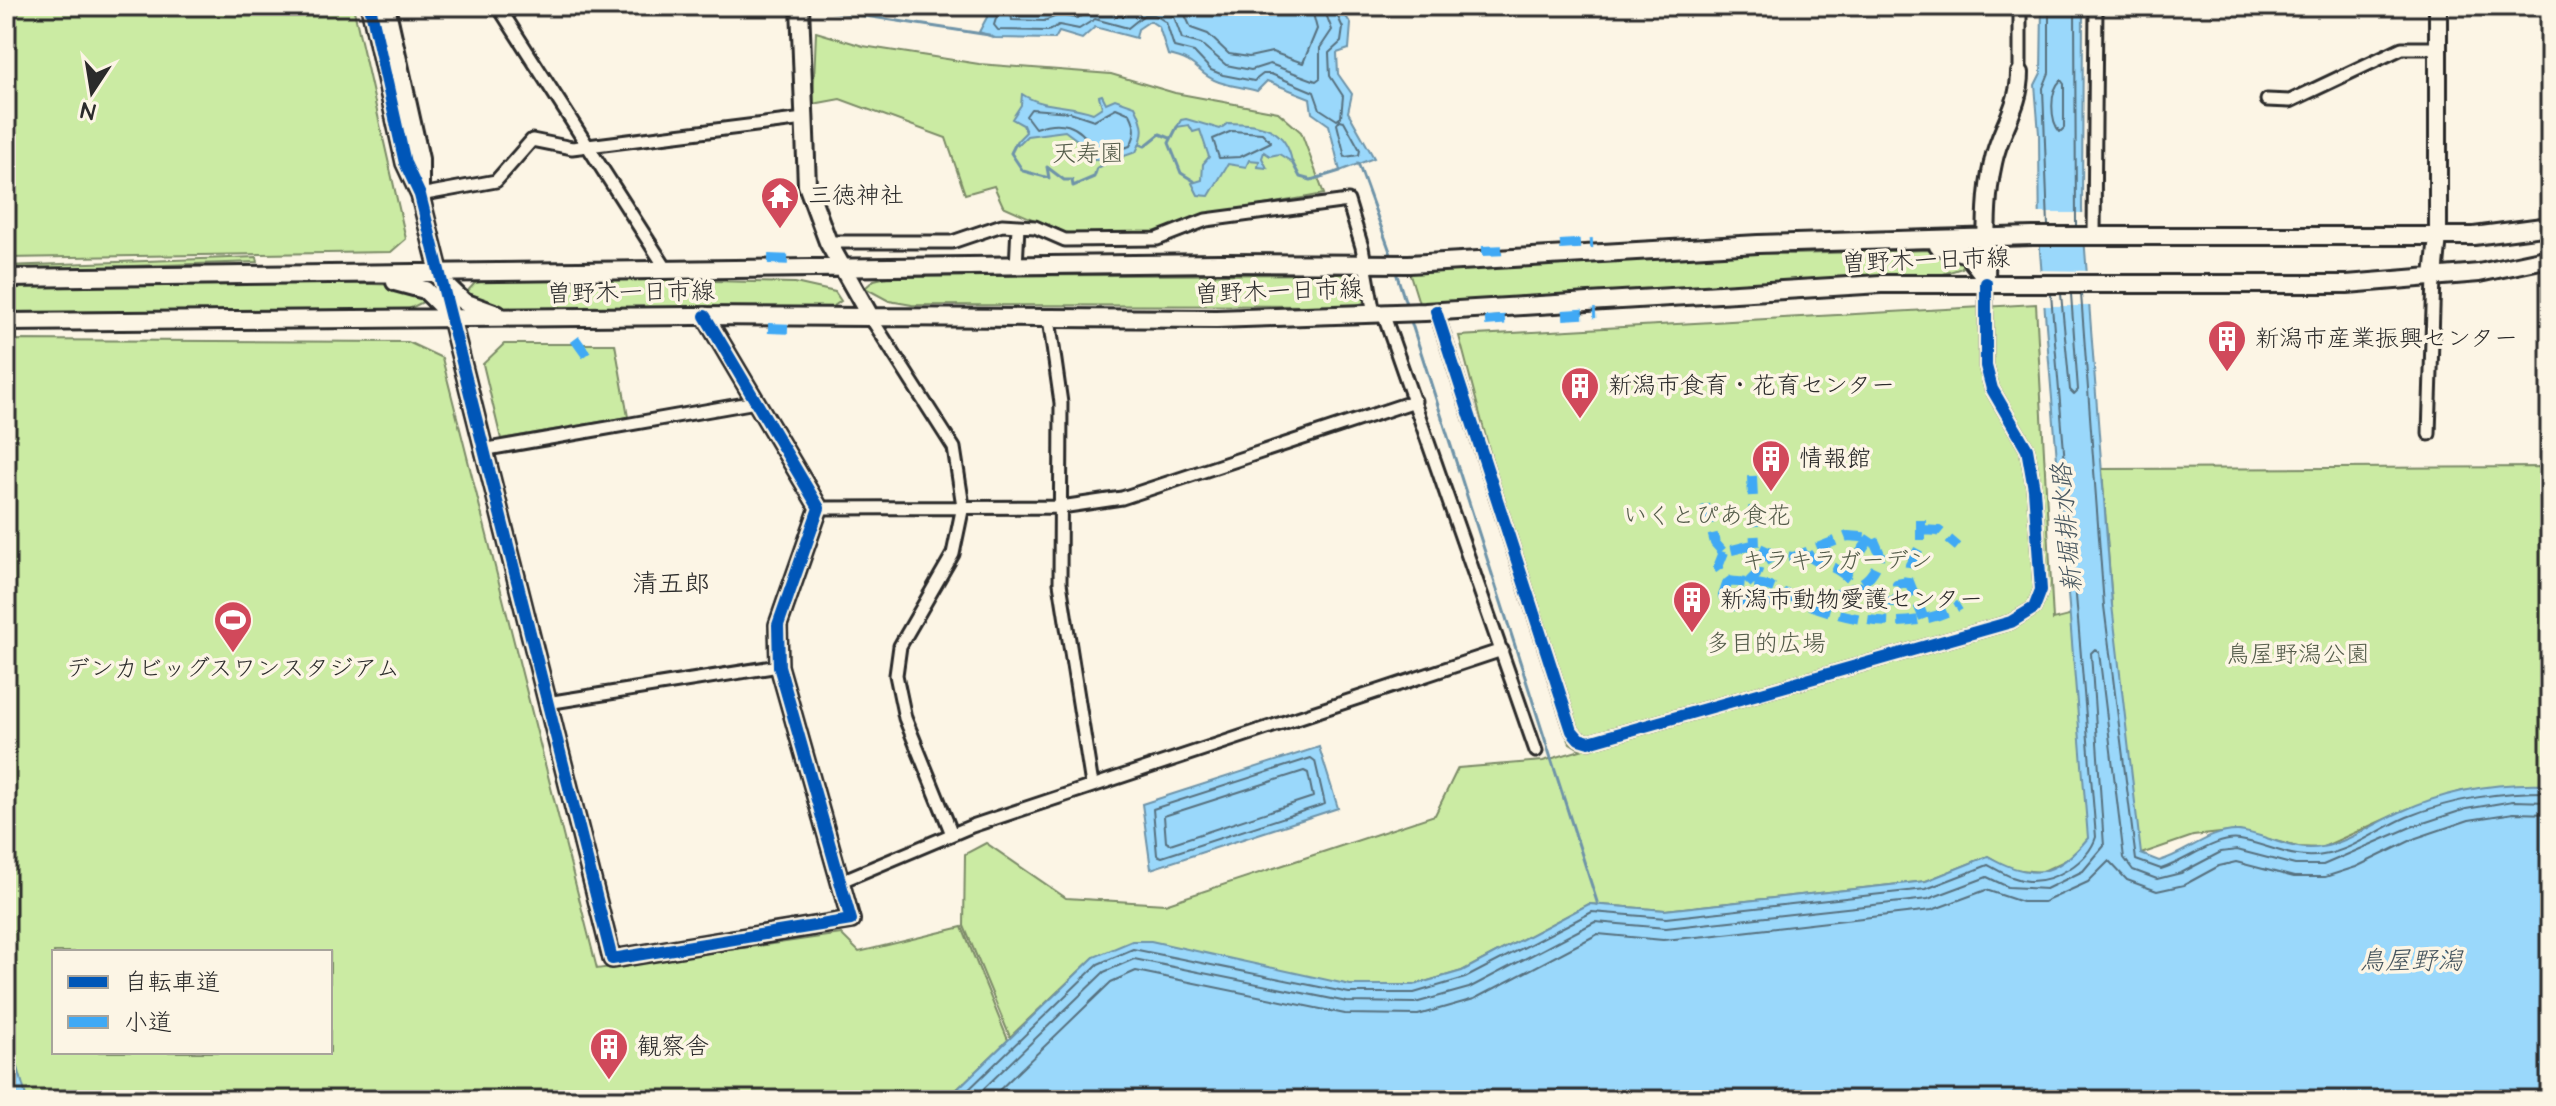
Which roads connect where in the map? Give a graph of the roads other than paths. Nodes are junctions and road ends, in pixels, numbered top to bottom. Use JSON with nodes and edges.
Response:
{"nodes":[{"id":1,"x":498,"y":6,"type":"edge"},
{"id":2,"x":800,"y":6,"type":"edge"},
{"id":3,"x":2020,"y":6,"type":"edge"},
{"id":4,"x":2096,"y":6,"type":"edge"},
{"id":5,"x":2438,"y":6,"type":"edge"},
{"id":6,"x":376,"y":7,"type":"edge"},
{"id":7,"x":2438,"y":48,"type":"junction"},
{"id":8,"x":2020,"y":73,"type":"joint"},
{"id":9,"x":2267,"y":100,"type":"dead end"},
{"id":10,"x":804,"y":119,"type":"junction"},
{"id":11,"x":588,"y":145,"type":"junction"},
{"id":12,"x":420,"y":195,"type":"junction"},
{"id":13,"x":1018,"y":226,"type":"junction"},
{"id":14,"x":2550,"y":226,"type":"edge"},
{"id":15,"x":2092,"y":235,"type":"junction"},
{"id":16,"x":2438,"y":236,"type":"junction"},
{"id":17,"x":1881,"y":240,"type":"junction"},
{"id":18,"x":828,"y":242,"type":"junction"},
{"id":19,"x":1985,"y":258,"type":"junction"},
{"id":20,"x":2550,"y":258,"type":"edge"},
{"id":21,"x":1371,"y":265,"type":"junction"},
{"id":22,"x":1016,"y":267,"type":"junction"},
{"id":23,"x":667,"y":270,"type":"junction"},
{"id":24,"x":842,"y":270,"type":"junction"},
{"id":25,"x":370,"y":274,"type":"junction"},
{"id":26,"x":437,"y":274,"type":"junction"},
{"id":27,"x":2434,"y":277,"type":"junction"},
{"id":28,"x":6,"y":278,"type":"edge"},
{"id":29,"x":1430,"y":312,"type":"junction"},
{"id":30,"x":1383,"y":313,"type":"junction"},
{"id":31,"x":705,"y":316,"type":"junction"},
{"id":32,"x":871,"y":318,"type":"junction"},
{"id":33,"x":509,"y":319,"type":"junction"},
{"id":34,"x":1049,"y":319,"type":"junction"},
{"id":35,"x":449,"y":320,"type":"junction"},
{"id":36,"x":6,"y":322,"type":"edge"},
{"id":37,"x":1415,"y":401,"type":"junction"},
{"id":38,"x":756,"y":402,"type":"junction"},
{"id":39,"x":2429,"y":434,"type":"dead end"},
{"id":40,"x":482,"y":450,"type":"junction"},
{"id":41,"x":963,"y":506,"type":"junction"},
{"id":42,"x":1061,"y":507,"type":"junction"},
{"id":43,"x":819,"y":508,"type":"junction"},
{"id":44,"x":1502,"y":650,"type":"junction"},
{"id":45,"x":779,"y":666,"type":"junction"},
{"id":46,"x":547,"y":703,"type":"junction"},
{"id":47,"x":1536,"y":751,"type":"dead end"},
{"id":48,"x":1092,"y":785,"type":"junction"},
{"id":49,"x":952,"y":834,"type":"junction"},
{"id":50,"x":839,"y":882,"type":"junction"}],
"edges":[{"from":1,"to":11,"type":"street"},
{"from":2,"to":10,"type":"main road"},
{"from":3,"to":8,"type":"street"},
{"from":4,"to":15,"type":"street"},
{"from":5,"to":7,"type":"main road"},
{"from":6,"to":12,"type":"main road"},
{"from":7,"to":9,"type":"street"},
{"from":7,"to":16,"type":"main road"},
{"from":8,"to":19,"type":"main road"},
{"from":10,"to":11,"type":"street"},
{"from":10,"to":18,"type":"main road"},
{"from":11,"to":12,"type":"street"},
{"from":11,"to":23,"type":"street"},
{"from":12,"to":26,"type":"main road"},
{"from":13,"to":18,"type":"street"},
{"from":13,"to":21,"type":"street"},
{"from":13,"to":22,"type":"street"},
{"from":14,"to":16,"type":"main road","name":"曽野木一日市線"},
{"from":15,"to":16,"type":"main road","name":"曽野木一日市線"},
{"from":15,"to":19,"type":"main road","name":"曽野木一日市線"},
{"from":16,"to":27,"type":"main road"},
{"from":17,"to":19,"type":"main road","name":"曽野木一日市線"},
{"from":17,"to":19,"type":"main road"},
{"from":17,"to":21,"type":"main road","name":"曽野木一日市線"},
{"from":18,"to":24,"type":"main road"},
{"from":19,"to":27,"type":"main road","name":"曽野木一日市線"},
{"from":19,"to":29,"type":"main road","name":"曽野木一日市線"},
{"from":19,"to":29,"type":"street"},
{"from":20,"to":27,"type":"main road","name":"曽野木一日市線"},
{"from":21,"to":22,"type":"main road","name":"曽野木一日市線"},
{"from":21,"to":30,"type":"street"},
{"from":22,"to":24,"type":"main road","name":"曽野木一日市線"},
{"from":23,"to":24,"type":"main road","name":"曽野木一日市線"},
{"from":23,"to":26,"type":"main road","name":"曽野木一日市線"},
{"from":24,"to":32,"type":"main road"},
{"from":25,"to":26,"type":"main road","name":"曽野木一日市線"},
{"from":25,"to":28,"type":"main road","name":"曽野木一日市線"},
{"from":25,"to":35,"type":"main road"},
{"from":26,"to":33,"type":"main road"},
{"from":26,"to":35,"type":"main road"},
{"from":27,"to":39,"type":"street"},
{"from":29,"to":30,"type":"main road","name":"曽野木一日市線"},
{"from":30,"to":34,"type":"main road","name":"曽野木一日市線"},
{"from":30,"to":37,"type":"street"},
{"from":31,"to":32,"type":"main road","name":"曽野木一日市線"},
{"from":31,"to":33,"type":"main road","name":"曽野木一日市線"},
{"from":31,"to":38,"type":"main road"},
{"from":32,"to":34,"type":"main road","name":"曽野木一日市線"},
{"from":32,"to":41,"type":"street"},
{"from":33,"to":35,"type":"main road","name":"曽野木一日市線"},
{"from":34,"to":42,"type":"street"},
{"from":35,"to":36,"type":"main road","name":"曽野木一日市線"},
{"from":35,"to":40,"type":"main road"},
{"from":37,"to":42,"type":"street"},
{"from":37,"to":44,"type":"street"},
{"from":38,"to":40,"type":"street"},
{"from":38,"to":43,"type":"main road"},
{"from":40,"to":46,"type":"main road"},
{"from":41,"to":42,"type":"street"},
{"from":41,"to":43,"type":"street"},
{"from":41,"to":49,"type":"street"},
{"from":42,"to":48,"type":"street"},
{"from":43,"to":45,"type":"main road"},
{"from":44,"to":47,"type":"street"},
{"from":44,"to":48,"type":"street"},
{"from":45,"to":46,"type":"street"},
{"from":45,"to":50,"type":"main road"},
{"from":46,"to":50,"type":"main road"},
{"from":48,"to":49,"type":"street"},
{"from":49,"to":50,"type":"street"}]}
